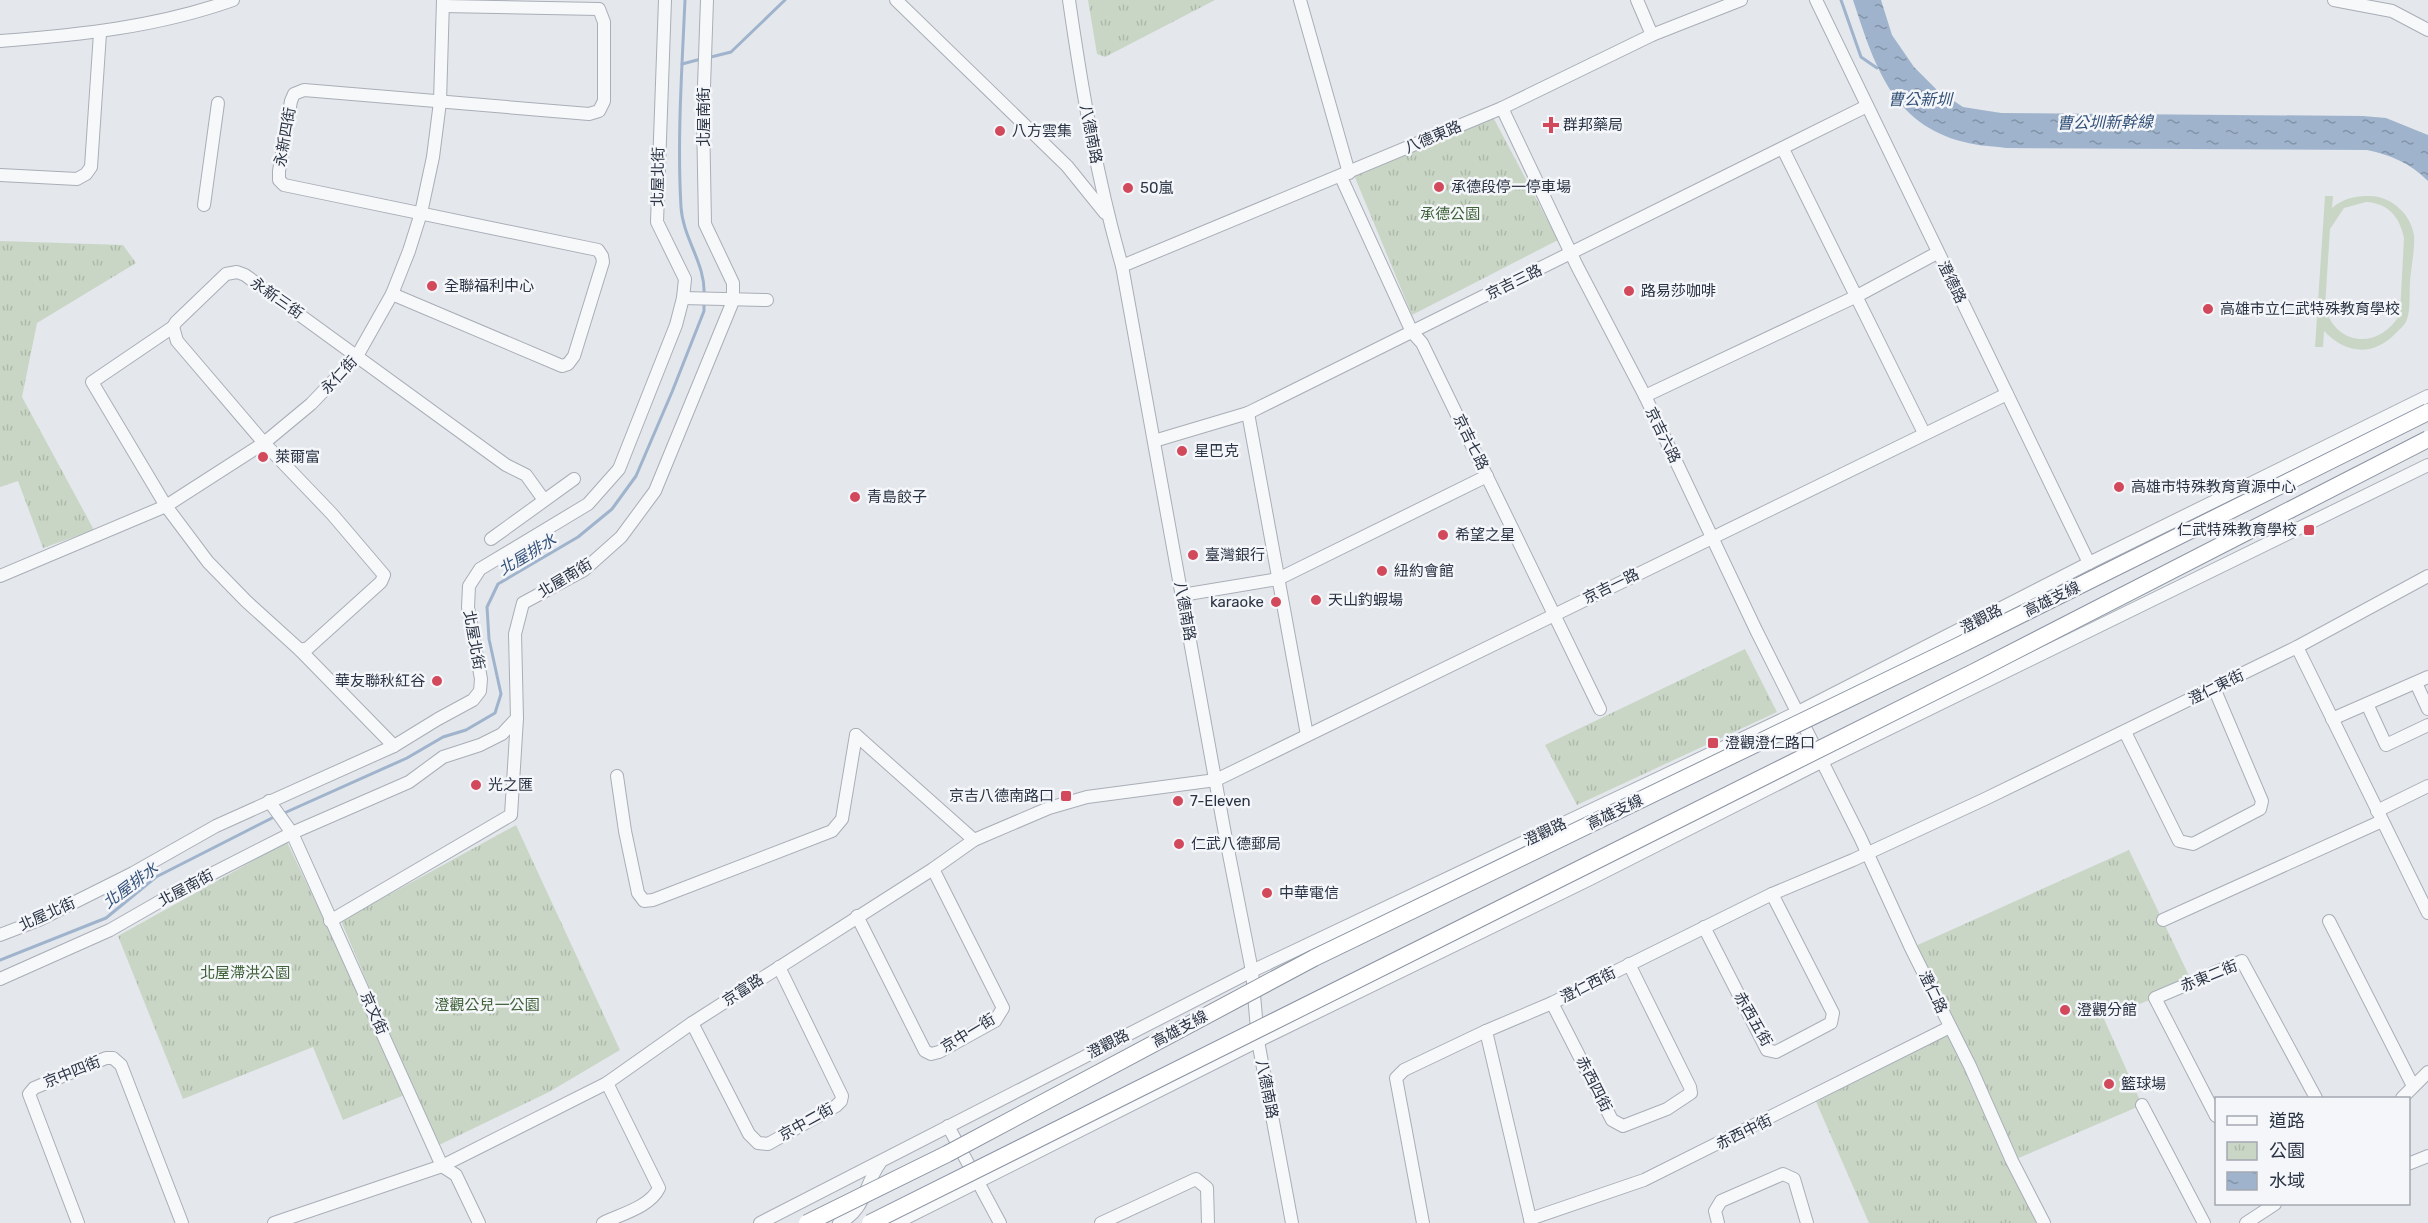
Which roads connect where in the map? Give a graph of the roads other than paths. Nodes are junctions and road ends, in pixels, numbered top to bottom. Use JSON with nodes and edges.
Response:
{"nodes":[{"id":1,"x":233,"y":0,"type":"edge"},
{"id":2,"x":664,"y":0,"type":"edge"},
{"id":3,"x":707,"y":0,"type":"edge"},
{"id":4,"x":897,"y":0,"type":"edge"},
{"id":5,"x":1069,"y":0,"type":"edge"},
{"id":6,"x":1300,"y":0,"type":"edge"},
{"id":7,"x":1637,"y":0,"type":"edge"},
{"id":8,"x":1741,"y":0,"type":"edge"},
{"id":9,"x":1816,"y":0,"type":"edge"},
{"id":10,"x":2334,"y":0,"type":"edge"},
{"id":11,"x":443,"y":3,"type":"edge"},
{"id":12,"x":2428,"y":30,"type":"edge"},
{"id":13,"x":100,"y":33,"type":"junction"},
{"id":14,"x":1652,"y":35,"type":"junction"},
{"id":15,"x":0,"y":41,"type":"edge"},
{"id":16,"x":440,"y":102,"type":"junction"},
{"id":17,"x":218,"y":103,"type":"dead end"},
{"id":18,"x":1867,"y":106,"type":"junction"},
{"id":19,"x":1502,"y":108,"type":"junction"},
{"id":20,"x":1783,"y":149,"type":"junction"},
{"id":21,"x":0,"y":175,"type":"edge"},
{"id":22,"x":1345,"y":175,"type":"junction"},
{"id":23,"x":204,"y":205,"type":"dead end"},
{"id":24,"x":421,"y":213,"type":"junction"},
{"id":25,"x":1108,"y":216,"type":"junction"},
{"id":26,"x":1571,"y":253,"type":"junction"},
{"id":27,"x":1937,"y":253,"type":"junction"},
{"id":28,"x":1122,"y":266,"type":"junction"},
{"id":29,"x":392,"y":294,"type":"junction"},
{"id":30,"x":1857,"y":296,"type":"junction"},
{"id":31,"x":688,"y":299,"type":"junction"},
{"id":32,"x":727,"y":300,"type":"junction"},
{"id":33,"x":767,"y":300,"type":"dead end"},
{"id":34,"x":173,"y":327,"type":"junction"},
{"id":35,"x":1412,"y":332,"type":"junction"},
{"id":36,"x":357,"y":357,"type":"junction"},
{"id":37,"x":2007,"y":394,"type":"junction"},
{"id":38,"x":1645,"y":396,"type":"junction"},
{"id":39,"x":2428,"y":396,"type":"edge"},
{"id":40,"x":2428,"y":412,"type":"edge"},
{"id":41,"x":1248,"y":413,"type":"junction"},
{"id":42,"x":1924,"y":433,"type":"junction"},
{"id":43,"x":2428,"y":439,"type":"edge"},
{"id":44,"x":1154,"y":441,"type":"junction"},
{"id":45,"x":264,"y":443,"type":"junction"},
{"id":46,"x":2428,"y":465,"type":"edge"},
{"id":47,"x":1487,"y":476,"type":"junction"},
{"id":48,"x":574,"y":479,"type":"dead end"},
{"id":49,"x":544,"y":500,"type":"junction"},
{"id":50,"x":166,"y":506,"type":"junction"},
{"id":51,"x":1712,"y":537,"type":"junction"},
{"id":52,"x":491,"y":539,"type":"dead end"},
{"id":53,"x":2089,"y":563,"type":"junction"},
{"id":54,"x":0,"y":576,"type":"edge"},
{"id":55,"x":2428,"y":576,"type":"edge"},
{"id":56,"x":1278,"y":579,"type":"junction"},
{"id":57,"x":1182,"y":595,"type":"junction"},
{"id":58,"x":1554,"y":614,"type":"junction"},
{"id":59,"x":2297,"y":647,"type":"junction"},
{"id":60,"x":300,"y":650,"type":"junction"},
{"id":61,"x":2428,"y":677,"type":"edge"},
{"id":62,"x":2416,"y":683,"type":"junction"},
{"id":63,"x":2214,"y":688,"type":"junction"},
{"id":64,"x":2367,"y":704,"type":"junction"},
{"id":65,"x":1600,"y":709,"type":"dead end"},
{"id":66,"x":2428,"y":709,"type":"edge"},
{"id":67,"x":1798,"y":712,"type":"junction"},
{"id":68,"x":517,"y":718,"type":"junction"},
{"id":69,"x":2332,"y":719,"type":"junction"},
{"id":70,"x":2428,"y":725,"type":"edge"},
{"id":71,"x":2125,"y":732,"type":"junction"},
{"id":72,"x":1307,"y":735,"type":"junction"},
{"id":73,"x":394,"y":746,"type":"junction"},
{"id":74,"x":1823,"y":761,"type":"junction"},
{"id":75,"x":617,"y":776,"type":"dead end"},
{"id":76,"x":1216,"y":780,"type":"junction"},
{"id":77,"x":2428,"y":786,"type":"edge"},
{"id":78,"x":272,"y":805,"type":"junction"},
{"id":79,"x":2380,"y":816,"type":"junction"},
{"id":80,"x":290,"y":831,"type":"junction"},
{"id":81,"x":974,"y":840,"type":"junction"},
{"id":82,"x":1866,"y":853,"type":"junction"},
{"id":83,"x":933,"y":869,"type":"junction"},
{"id":84,"x":1772,"y":894,"type":"junction"},
{"id":85,"x":2428,"y":913,"type":"edge"},
{"id":86,"x":857,"y":916,"type":"junction"},
{"id":87,"x":2163,"y":920,"type":"dead end"},
{"id":88,"x":330,"y":921,"type":"junction"},
{"id":89,"x":2329,"y":921,"type":"dead end"},
{"id":90,"x":1704,"y":927,"type":"junction"},
{"id":91,"x":0,"y":935,"type":"edge"},
{"id":92,"x":1629,"y":964,"type":"junction"},
{"id":93,"x":779,"y":967,"type":"junction"},
{"id":94,"x":1252,"y":971,"type":"junction"},
{"id":95,"x":0,"y":979,"type":"edge"},
{"id":96,"x":1552,"y":1003,"type":"junction"},
{"id":97,"x":692,"y":1023,"type":"junction"},
{"id":98,"x":1950,"y":1027,"type":"junction"},
{"id":99,"x":1486,"y":1031,"type":"junction"},
{"id":100,"x":1258,"y":1041,"type":"junction"},
{"id":101,"x":2428,"y":1072,"type":"edge"},
{"id":102,"x":607,"y":1083,"type":"junction"},
{"id":103,"x":2413,"y":1086,"type":"junction"},
{"id":104,"x":2315,"y":1097,"type":"edge"},
{"id":105,"x":2403,"y":1097,"type":"edge"},
{"id":106,"x":2142,"y":1105,"type":"dead end"},
{"id":107,"x":2215,"y":1112,"type":"edge"},
{"id":108,"x":948,"y":1126,"type":"junction"},
{"id":109,"x":2428,"y":1156,"type":"edge"},
{"id":110,"x":883,"y":1160,"type":"junction"},
{"id":111,"x":2410,"y":1164,"type":"edge"},
{"id":112,"x":442,"y":1166,"type":"junction"},
{"id":113,"x":978,"y":1182,"type":"junction"},
{"id":114,"x":2268,"y":1206,"type":"edge"},
{"id":115,"x":304,"y":1219,"type":"edge"},
{"id":116,"x":1530,"y":1221,"type":"edge"},
{"id":117,"x":78,"y":1223,"type":"edge"},
{"id":118,"x":182,"y":1223,"type":"edge"},
{"id":119,"x":273,"y":1223,"type":"edge"},
{"id":120,"x":479,"y":1223,"type":"edge"},
{"id":121,"x":603,"y":1223,"type":"edge"},
{"id":122,"x":760,"y":1223,"type":"edge"},
{"id":123,"x":807,"y":1223,"type":"edge"},
{"id":124,"x":839,"y":1223,"type":"edge"},
{"id":125,"x":870,"y":1223,"type":"edge"},
{"id":126,"x":896,"y":1223,"type":"edge"},
{"id":127,"x":1000,"y":1223,"type":"edge"},
{"id":128,"x":1101,"y":1223,"type":"edge"},
{"id":129,"x":1208,"y":1223,"type":"edge"},
{"id":130,"x":1292,"y":1223,"type":"edge"},
{"id":131,"x":1423,"y":1223,"type":"edge"},
{"id":132,"x":1718,"y":1223,"type":"edge"},
{"id":133,"x":1807,"y":1223,"type":"edge"},
{"id":134,"x":2044,"y":1223,"type":"edge"},
{"id":135,"x":2204,"y":1223,"type":"edge"},
{"id":136,"x":2246,"y":1223,"type":"edge"}],
"edges":[{"from":1,"to":13,"type":"street"},
{"from":2,"to":31,"type":"street","name":"北屋北街"},
{"from":3,"to":32,"type":"street","name":"北屋南街"},
{"from":4,"to":25,"type":"street"},
{"from":5,"to":25,"type":"street","name":"八德南路"},
{"from":6,"to":22,"type":"street","name":"京吉七路"},
{"from":7,"to":14,"type":"street"},
{"from":8,"to":14,"type":"street","name":"八德東路"},
{"from":9,"to":18,"type":"street","name":"澄德路"},
{"from":10,"to":12,"type":"street"},
{"from":11,"to":16,"type":"street","name":"永仁街"},
{"from":11,"to":16,"type":"street","name":"永新四街"},
{"from":13,"to":15,"type":"street"},
{"from":13,"to":21,"type":"street"},
{"from":14,"to":19,"type":"street","name":"八德東路"},
{"from":16,"to":24,"type":"street","name":"永仁街"},
{"from":16,"to":24,"type":"street","name":"永新四街"},
{"from":17,"to":23,"type":"street"},
{"from":18,"to":20,"type":"street","name":"京吉三路"},
{"from":18,"to":27,"type":"street","name":"澄德路"},
{"from":19,"to":22,"type":"street","name":"八德東路"},
{"from":19,"to":26,"type":"street","name":"京吉六路"},
{"from":20,"to":26,"type":"street","name":"京吉三路"},
{"from":20,"to":30,"type":"street"},
{"from":22,"to":28,"type":"street","name":"八德東路"},
{"from":22,"to":35,"type":"street","name":"京吉七路"},
{"from":24,"to":29,"type":"street","name":"永仁街"},
{"from":24,"to":29,"type":"street","name":"永新四街"},
{"from":25,"to":28,"type":"street","name":"八德南路"},
{"from":26,"to":35,"type":"street","name":"京吉三路"},
{"from":26,"to":38,"type":"street","name":"京吉六路"},
{"from":27,"to":30,"type":"street"},
{"from":27,"to":37,"type":"street","name":"澄德路"},
{"from":28,"to":44,"type":"street","name":"八德南路"},
{"from":29,"to":36,"type":"street","name":"永仁街"},
{"from":30,"to":38,"type":"street"},
{"from":30,"to":42,"type":"street"},
{"from":31,"to":32,"type":"street"},
{"from":31,"to":73,"type":"street","name":"北屋北街"},
{"from":32,"to":33,"type":"street"},
{"from":32,"to":68,"type":"street","name":"北屋南街"},
{"from":34,"to":36,"type":"street","name":"永新三街"},
{"from":34,"to":45,"type":"street"},
{"from":34,"to":50,"type":"street","name":"永新三街"},
{"from":35,"to":41,"type":"street","name":"京吉三路"},
{"from":35,"to":47,"type":"street","name":"京吉七路"},
{"from":36,"to":45,"type":"street","name":"永仁街"},
{"from":36,"to":49,"type":"street","name":"永新三街"},
{"from":37,"to":42,"type":"street","name":"京吉一路"},
{"from":37,"to":53,"type":"street","name":"澄德路"},
{"from":38,"to":51,"type":"street","name":"京吉六路"},
{"from":39,"to":53,"type":"street","name":"澄觀路"},
{"from":40,"to":123,"type":"highway","name":"高雄支線","bridge":true},
{"from":41,"to":44,"type":"street","name":"京吉三路"},
{"from":41,"to":56,"type":"street"},
{"from":42,"to":51,"type":"street","name":"京吉一路"},
{"from":43,"to":125,"type":"highway","name":"高雄支線","bridge":true},
{"from":44,"to":57,"type":"street","name":"八德南路"},
{"from":45,"to":50,"type":"street","name":"永仁街"},
{"from":45,"to":60,"type":"street"},
{"from":46,"to":74,"type":"street"},
{"from":47,"to":56,"type":"street"},
{"from":47,"to":58,"type":"street","name":"京吉七路"},
{"from":48,"to":49,"type":"street"},
{"from":49,"to":52,"type":"street"},
{"from":50,"to":54,"type":"street","name":"永仁街"},
{"from":50,"to":60,"type":"street"},
{"from":51,"to":58,"type":"street","name":"京吉一路"},
{"from":51,"to":67,"type":"street","name":"京吉六路"},
{"from":53,"to":67,"type":"street","name":"澄觀路"},
{"from":55,"to":59,"type":"street","name":"澄仁東街"},
{"from":56,"to":57,"type":"street"},
{"from":56,"to":72,"type":"street"},
{"from":57,"to":76,"type":"street","name":"八德南路"},
{"from":58,"to":65,"type":"street","name":"京吉七路"},
{"from":58,"to":72,"type":"street","name":"京吉一路"},
{"from":59,"to":63,"type":"street","name":"澄仁東街"},
{"from":59,"to":69,"type":"street"},
{"from":60,"to":73,"type":"street"},
{"from":61,"to":62,"type":"street"},
{"from":62,"to":64,"type":"street"},
{"from":62,"to":66,"type":"street"},
{"from":63,"to":71,"type":"street","name":"澄仁東街"},
{"from":63,"to":71,"type":"street"},
{"from":64,"to":69,"type":"street"},
{"from":64,"to":70,"type":"street"},
{"from":67,"to":74,"type":"street","name":"京吉六路"},
{"from":67,"to":94,"type":"street","name":"澄觀路"},
{"from":68,"to":80,"type":"street","name":"北屋南街"},
{"from":68,"to":88,"type":"street"},
{"from":69,"to":79,"type":"street"},
{"from":71,"to":82,"type":"street","name":"澄仁東街"},
{"from":72,"to":76,"type":"street","name":"京吉一路"},
{"from":73,"to":78,"type":"street","name":"北屋北街"},
{"from":74,"to":82,"type":"street","name":"澄仁路"},
{"from":74,"to":100,"type":"street"},
{"from":75,"to":81,"type":"street"},
{"from":76,"to":81,"type":"street","name":"京富路"},
{"from":76,"to":94,"type":"street","name":"八德南路"},
{"from":77,"to":79,"type":"street"},
{"from":78,"to":80,"type":"street","name":"京文街"},
{"from":78,"to":91,"type":"street","name":"北屋北街"},
{"from":79,"to":85,"type":"street"},
{"from":79,"to":87,"type":"street"},
{"from":80,"to":88,"type":"street","name":"京文街"},
{"from":80,"to":95,"type":"street","name":"北屋南街"},
{"from":81,"to":83,"type":"street","name":"京富路"},
{"from":82,"to":84,"type":"street","name":"澄仁西街"},
{"from":82,"to":98,"type":"street","name":"澄仁路"},
{"from":83,"to":86,"type":"street","name":"京富路"},
{"from":83,"to":86,"type":"street","name":"京中一街"},
{"from":84,"to":90,"type":"street","name":"澄仁西街"},
{"from":84,"to":90,"type":"street","name":"赤西五街"},
{"from":86,"to":93,"type":"street","name":"京富路"},
{"from":88,"to":112,"type":"street","name":"京文街"},
{"from":89,"to":103,"type":"street"},
{"from":90,"to":92,"type":"street","name":"澄仁西街"},
{"from":92,"to":96,"type":"street","name":"澄仁西街"},
{"from":92,"to":96,"type":"street","name":"赤西四街"},
{"from":93,"to":97,"type":"street","name":"京富路"},
{"from":93,"to":97,"type":"street","name":"京中二街"},
{"from":94,"to":100,"type":"street","name":"八德南路"},
{"from":94,"to":108,"type":"street","name":"澄觀路"},
{"from":96,"to":99,"type":"street","name":"澄仁西街"},
{"from":97,"to":102,"type":"street","name":"京富路"},
{"from":98,"to":116,"type":"street","name":"赤西中街"},
{"from":98,"to":134,"type":"street","name":"澄仁路"},
{"from":99,"to":116,"type":"street"},
{"from":99,"to":131,"type":"street","name":"澄仁西街"},
{"from":100,"to":113,"type":"street"},
{"from":100,"to":130,"type":"street","name":"八德南路"},
{"from":101,"to":103,"type":"street"},
{"from":102,"to":112,"type":"street","name":"京富路"},
{"from":102,"to":121,"type":"street"},
{"from":103,"to":105,"type":"street"},
{"from":104,"to":107,"type":"street","name":"赤東二街"},
{"from":106,"to":135,"type":"street"},
{"from":108,"to":110,"type":"street","name":"澄觀路"},
{"from":108,"to":113,"type":"street"},
{"from":109,"to":111,"type":"street"},
{"from":110,"to":122,"type":"street","name":"澄觀路"},
{"from":110,"to":124,"type":"street"},
{"from":112,"to":115,"type":"street","name":"京富路"},
{"from":112,"to":120,"type":"street","name":"京文街"},
{"from":113,"to":126,"type":"street"},
{"from":113,"to":127,"type":"street"},
{"from":114,"to":136,"type":"street"},
{"from":115,"to":119,"type":"street","name":"京富路"},
{"from":117,"to":118,"type":"street","name":"京中四街"},
{"from":128,"to":129,"type":"street"},
{"from":132,"to":133,"type":"street"}]}
